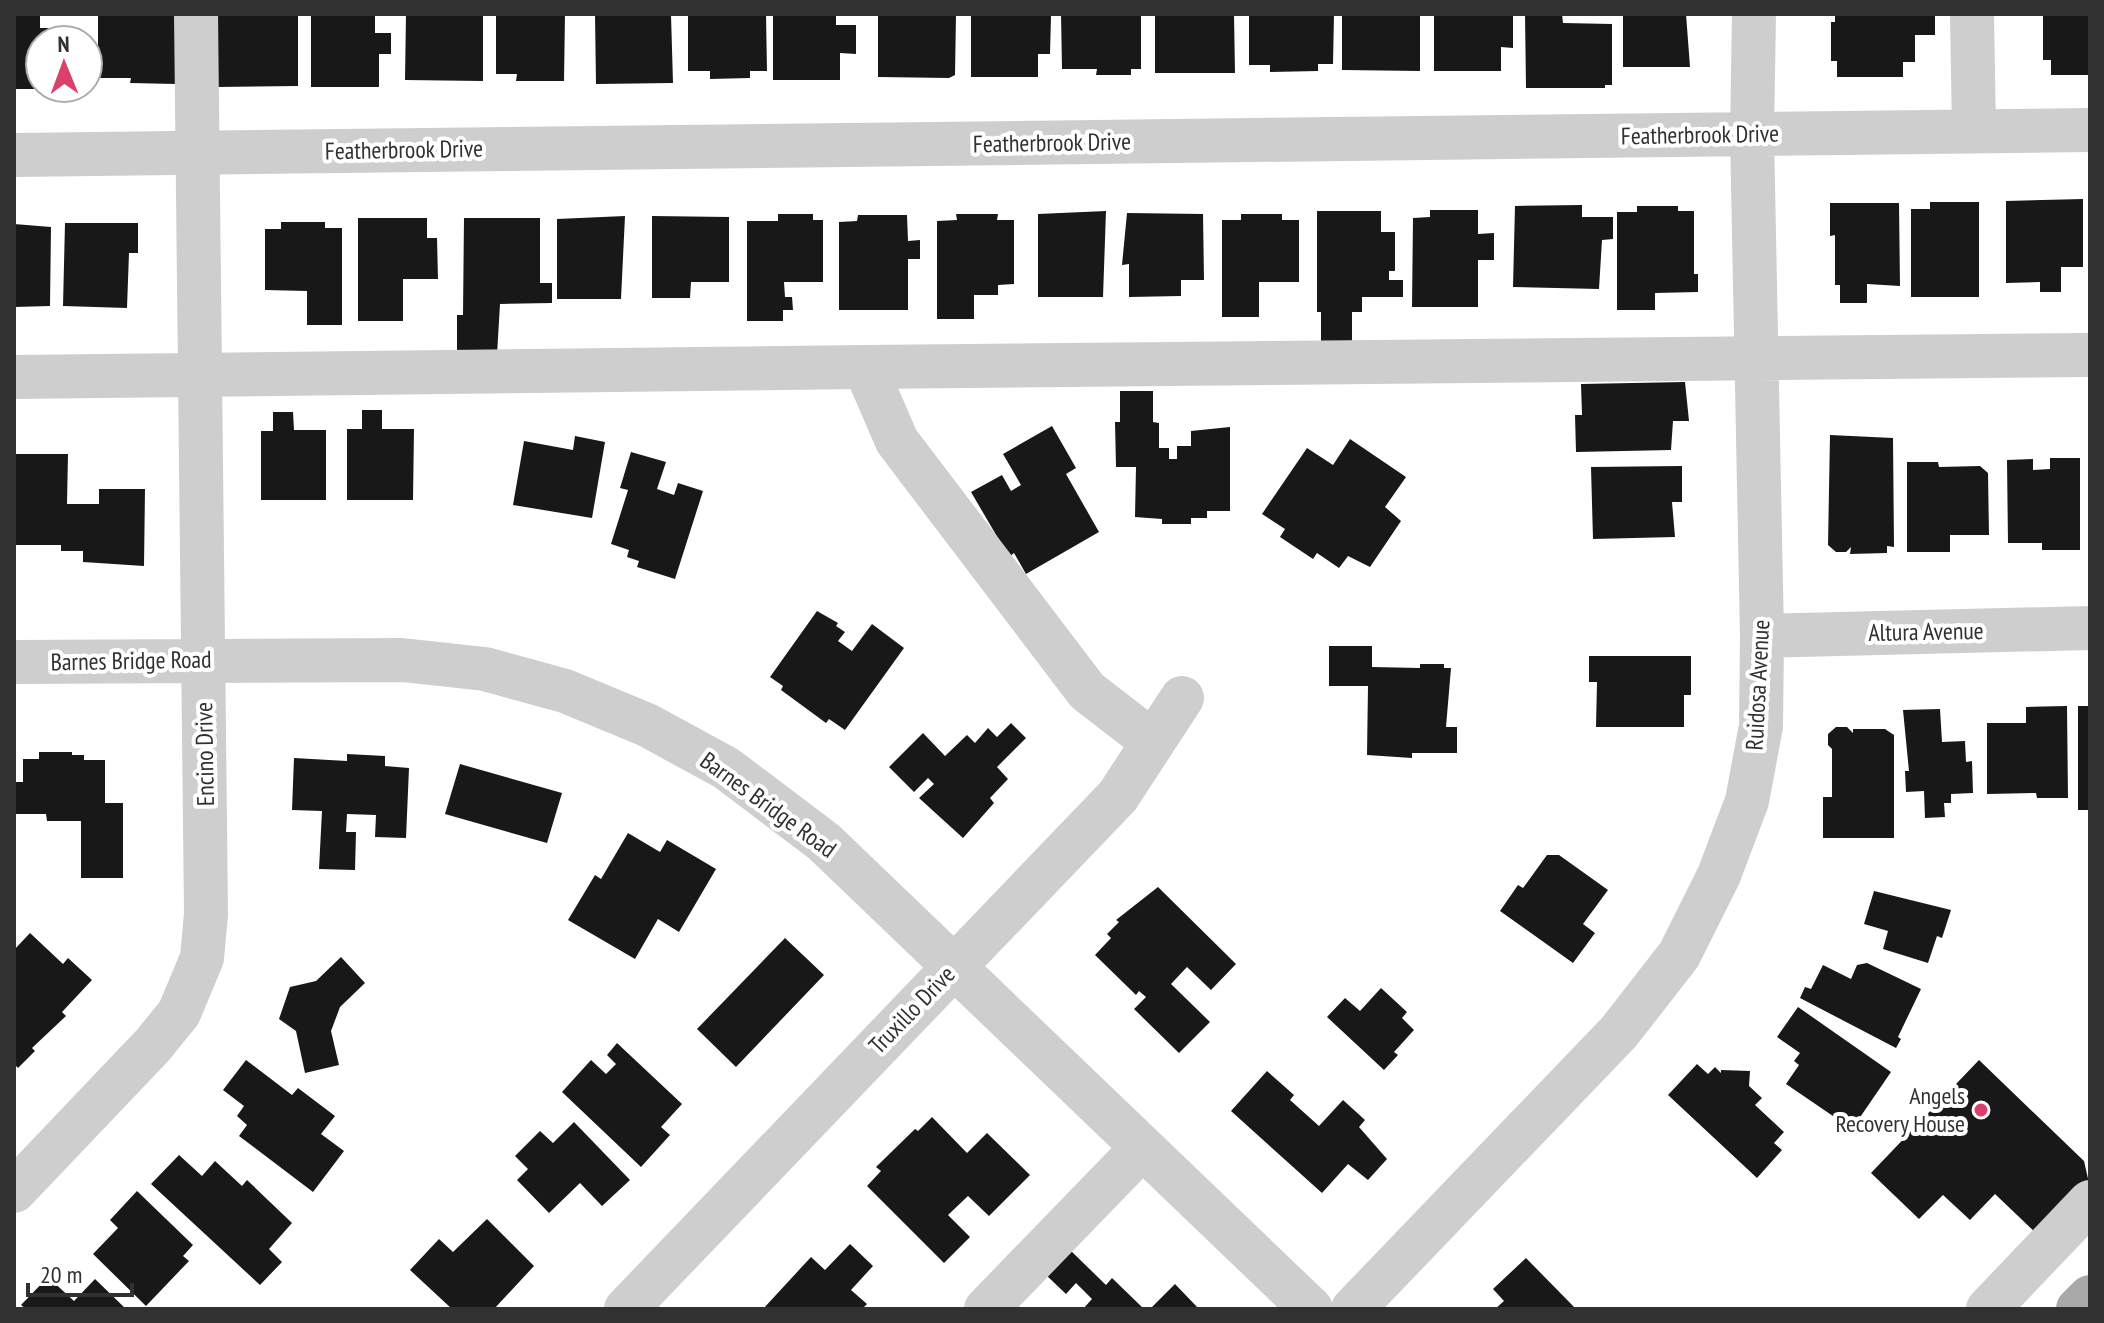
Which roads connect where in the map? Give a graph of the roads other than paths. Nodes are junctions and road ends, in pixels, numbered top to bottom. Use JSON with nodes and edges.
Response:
{"nodes":[{"id":1,"x":196,"y":14,"type":"edge"},
{"id":2,"x":1754,"y":14,"type":"edge"},
{"id":3,"x":1972,"y":14,"type":"edge"},
{"id":4,"x":2090,"y":130,"type":"edge"},
{"id":5,"x":1974,"y":131,"type":"junction"},
{"id":6,"x":1752,"y":135,"type":"junction"},
{"id":7,"x":197,"y":152,"type":"junction"},
{"id":8,"x":14,"y":155,"type":"edge"},
{"id":9,"x":2090,"y":355,"type":"edge"},
{"id":10,"x":1758,"y":360,"type":"junction"},
{"id":11,"x":865,"y":367,"type":"junction"},
{"id":12,"x":200,"y":375,"type":"junction"},
{"id":13,"x":14,"y":377,"type":"edge"},
{"id":14,"x":2090,"y":628,"type":"edge"},
{"id":15,"x":1762,"y":636,"type":"junction"},
{"id":16,"x":203,"y":660,"type":"junction"},
{"id":17,"x":14,"y":662,"type":"edge"},
{"id":18,"x":1182,"y":698,"type":"dead end"},
{"id":19,"x":1153,"y":742,"type":"junction"},
{"id":20,"x":954,"y":966,"type":"junction"},
{"id":21,"x":1142,"y":1148,"type":"junction"},
{"id":22,"x":14,"y":1191,"type":"edge"},
{"id":23,"x":2090,"y":1202,"type":"edge"},
{"id":24,"x":2090,"y":1297,"type":"edge"},
{"id":25,"x":626,"y":1309,"type":"edge"},
{"id":26,"x":986,"y":1309,"type":"edge"},
{"id":27,"x":1311,"y":1309,"type":"edge"},
{"id":28,"x":1353,"y":1309,"type":"edge"},
{"id":29,"x":1988,"y":1309,"type":"edge"},
{"id":30,"x":2078,"y":1309,"type":"edge"}],
"edges":[{"from":1,"to":7,"type":"street","name":"Encino Drive"},
{"from":2,"to":6,"type":"street","name":"Ruidosa Avenue"},
{"from":3,"to":5,"type":"street"},
{"from":4,"to":5,"type":"street","name":"Featherbrook Drive"},
{"from":5,"to":6,"type":"street","name":"Featherbrook Drive"},
{"from":6,"to":7,"type":"street","name":"Featherbrook Drive"},
{"from":6,"to":10,"type":"street","name":"Ruidosa Avenue"},
{"from":7,"to":8,"type":"street","name":"Featherbrook Drive"},
{"from":7,"to":12,"type":"street","name":"Encino Drive"},
{"from":9,"to":10,"type":"street"},
{"from":10,"to":11,"type":"street"},
{"from":10,"to":15,"type":"street","name":"Ruidosa Avenue"},
{"from":11,"to":12,"type":"street"},
{"from":11,"to":19,"type":"street"},
{"from":12,"to":13,"type":"street"},
{"from":12,"to":16,"type":"street","name":"Encino Drive"},
{"from":14,"to":15,"type":"street","name":"Altura Avenue"},
{"from":15,"to":28,"type":"street","name":"Ruidosa Avenue"},
{"from":16,"to":17,"type":"street","name":"Barnes Bridge Road"},
{"from":16,"to":20,"type":"street","name":"Barnes Bridge Road"},
{"from":16,"to":22,"type":"street","name":"Encino Drive"},
{"from":18,"to":19,"type":"street","name":"Truxillo Drive"},
{"from":19,"to":20,"type":"street","name":"Truxillo Drive"},
{"from":20,"to":21,"type":"street","name":"Barnes Bridge Road"},
{"from":20,"to":25,"type":"street","name":"Truxillo Drive"},
{"from":21,"to":26,"type":"street"},
{"from":21,"to":27,"type":"street","name":"Barnes Bridge Road"},
{"from":23,"to":29,"type":"street"},
{"from":24,"to":30,"type":"main road"}]}
